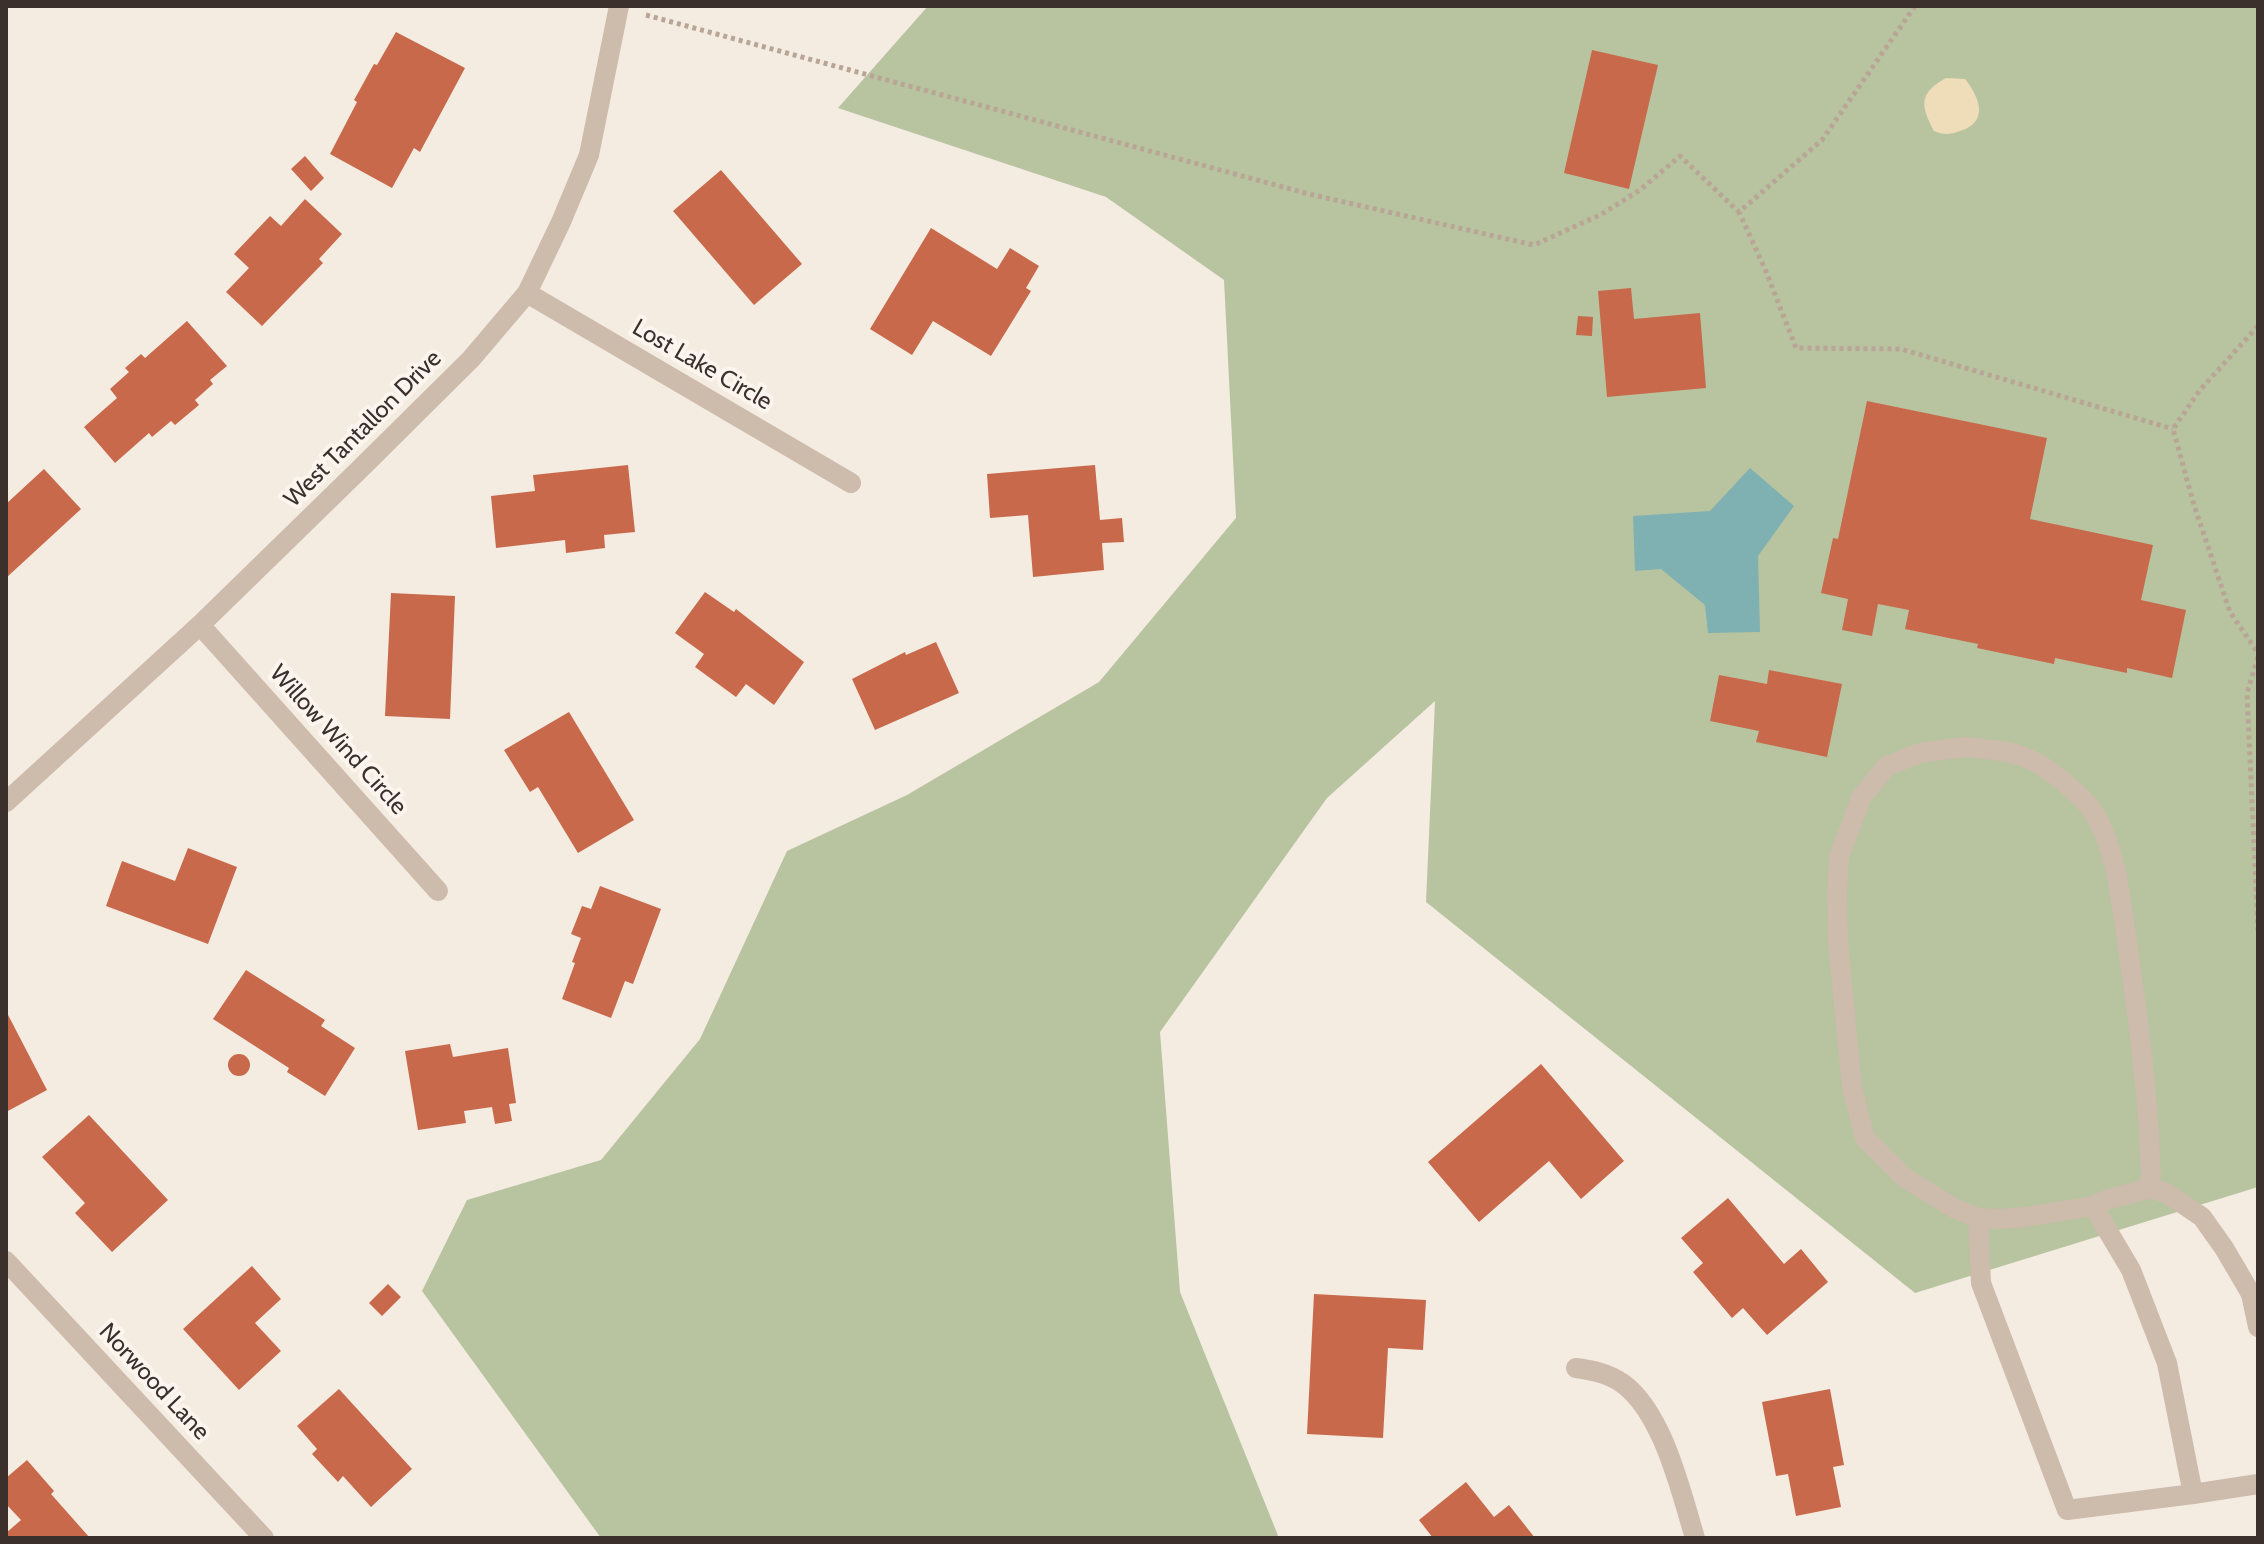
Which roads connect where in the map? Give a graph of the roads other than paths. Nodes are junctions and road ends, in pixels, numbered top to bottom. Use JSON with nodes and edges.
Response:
{"nodes":[{"id":1,"x":618,"y":6,"type":"edge"},
{"id":2,"x":527,"y":293,"type":"junction"},
{"id":3,"x":851,"y":483,"type":"dead end"},
{"id":4,"x":200,"y":625,"type":"junction"},
{"id":5,"x":6,"y":802,"type":"edge"},
{"id":6,"x":438,"y":891,"type":"dead end"},
{"id":7,"x":2151,"y":1188,"type":"junction"},
{"id":8,"x":2093,"y":1206,"type":"junction"},
{"id":9,"x":1978,"y":1218,"type":"junction"},
{"id":10,"x":6,"y":1261,"type":"edge"},
{"id":11,"x":2258,"y":1327,"type":"edge"},
{"id":12,"x":1576,"y":1368,"type":"dead end"},
{"id":13,"x":2258,"y":1484,"type":"edge"},
{"id":14,"x":2193,"y":1494,"type":"junction"},
{"id":15,"x":264,"y":1538,"type":"edge"},
{"id":16,"x":1695,"y":1538,"type":"edge"}],
"edges":[{"from":1,"to":2,"type":"street","name":"West Tantallon Drive"},
{"from":2,"to":3,"type":"street","name":"Lost Lake Circle"},
{"from":2,"to":4,"type":"street","name":"West Tantallon Drive"},
{"from":4,"to":5,"type":"street","name":"West Tantallon Drive"},
{"from":4,"to":6,"type":"street","name":"Willow Wind Circle"},
{"from":7,"to":8,"type":"street"},
{"from":7,"to":9,"type":"street"},
{"from":7,"to":11,"type":"street"},
{"from":8,"to":9,"type":"street"},
{"from":8,"to":14,"type":"street"},
{"from":9,"to":14,"type":"street"},
{"from":10,"to":15,"type":"street","name":"Norwood Lane"},
{"from":12,"to":16,"type":"street"},
{"from":13,"to":14,"type":"street"}]}
